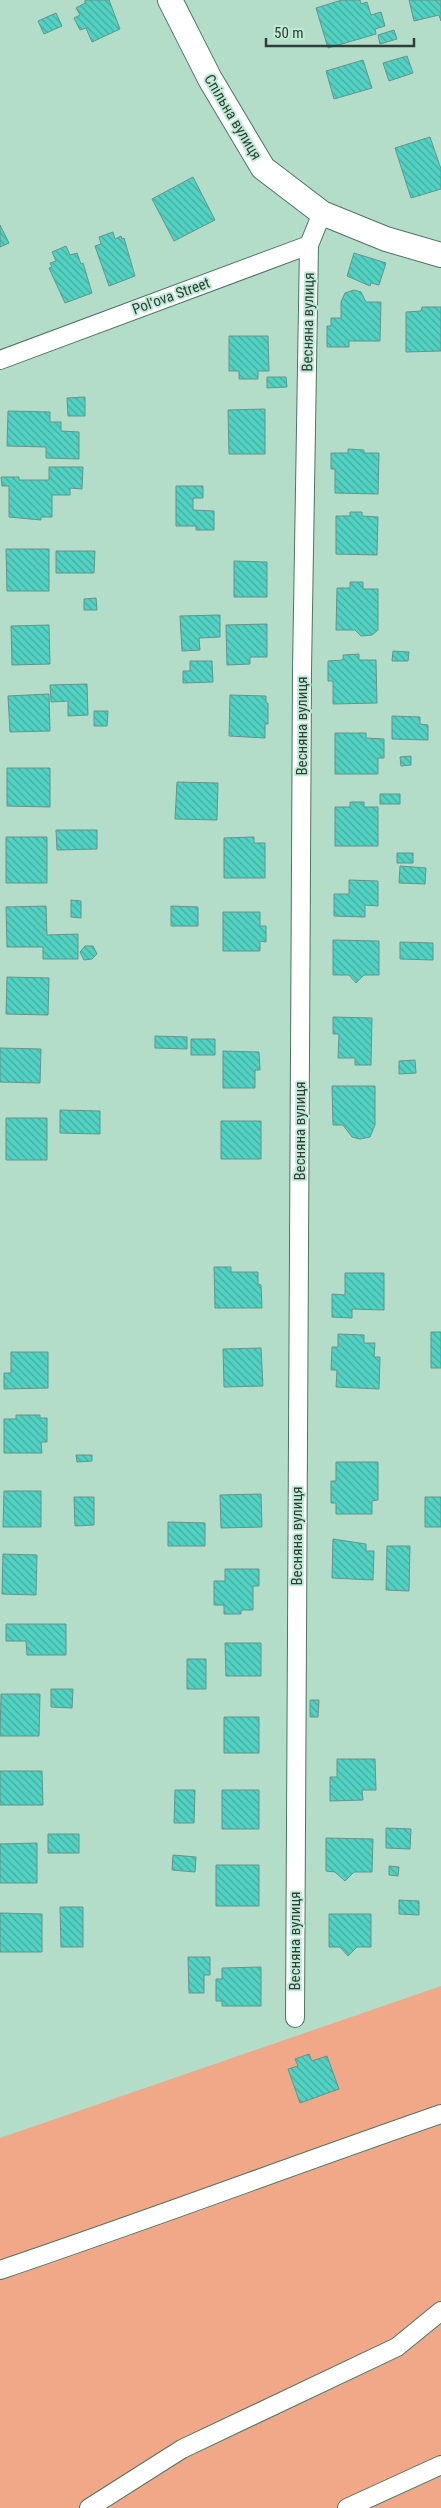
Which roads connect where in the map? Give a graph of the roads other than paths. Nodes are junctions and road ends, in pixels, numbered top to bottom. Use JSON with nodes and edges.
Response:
{"nodes":[{"id":1,"x":170,"y":0,"type":"edge"},
{"id":2,"x":322,"y":213,"type":"junction"},
{"id":3,"x":309,"y":245,"type":"junction"},
{"id":4,"x":441,"y":255,"type":"edge"},
{"id":5,"x":0,"y":360,"type":"edge"},
{"id":6,"x":295,"y":2018,"type":"dead end"},
{"id":7,"x":441,"y":2114,"type":"edge"},
{"id":8,"x":0,"y":2270,"type":"edge"},
{"id":9,"x":441,"y":2312,"type":"edge"},
{"id":10,"x":441,"y":2465,"type":"edge"},
{"id":11,"x":88,"y":2508,"type":"edge"},
{"id":12,"x":347,"y":2508,"type":"edge"}],
"edges":[{"from":1,"to":2,"type":"street","name":"Спільна вулиця"},
{"from":2,"to":3,"type":"street"},
{"from":2,"to":4,"type":"street","name":"Спільна вулиця"},
{"from":3,"to":5,"type":"street","name":"Polʹova Street"},
{"from":3,"to":6,"type":"street","name":"Весняна вулиця"},
{"from":7,"to":8,"type":"street"},
{"from":9,"to":11,"type":"street"},
{"from":10,"to":12,"type":"street"}]}
